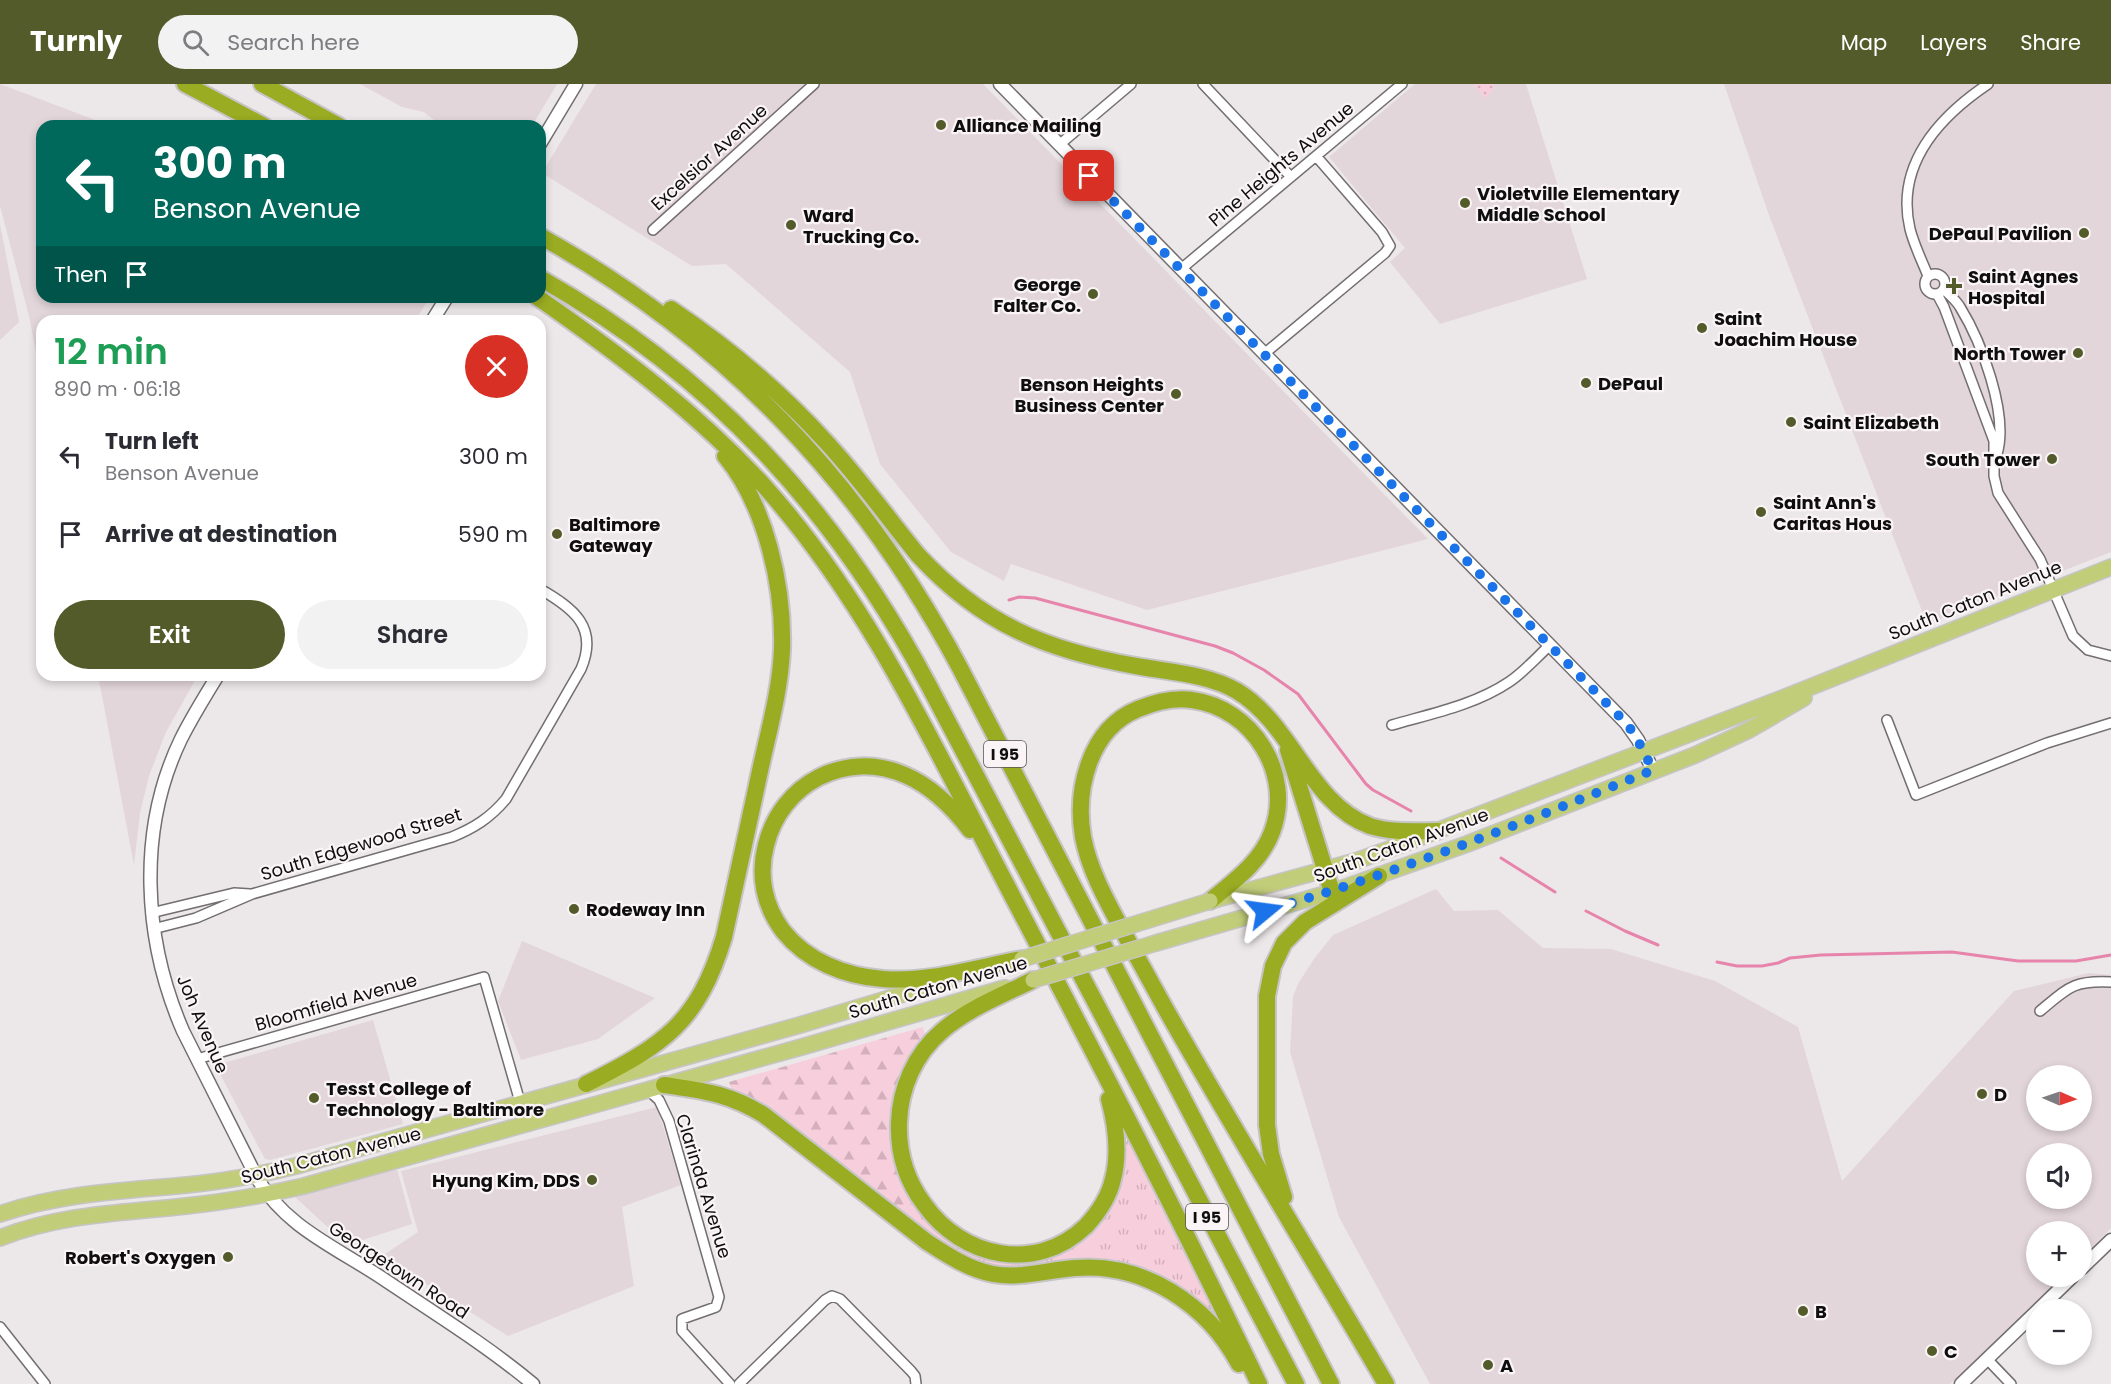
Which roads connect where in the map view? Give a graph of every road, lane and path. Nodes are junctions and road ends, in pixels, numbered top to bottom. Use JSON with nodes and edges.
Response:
{"nodes":[{"id":1,"x":185,"y":84,"type":"edge"},
{"id":2,"x":262,"y":84,"type":"edge"},
{"id":3,"x":576,"y":84,"type":"edge"},
{"id":4,"x":814,"y":84,"type":"edge"},
{"id":5,"x":1000,"y":84,"type":"edge"},
{"id":6,"x":1131,"y":84,"type":"edge"},
{"id":7,"x":1203,"y":84,"type":"edge"},
{"id":8,"x":1988,"y":84,"type":"edge"},
{"id":9,"x":1400,"y":85,"type":"edge"},
{"id":10,"x":253,"y":120,"type":"edge"},
{"id":11,"x":328,"y":120,"type":"edge"},
{"id":12,"x":546,"y":134,"type":"edge"},
{"id":13,"x":1059,"y":144,"type":"junction"},
{"id":14,"x":1317,"y":156,"type":"junction"},
{"id":15,"x":1291,"y":177,"type":"junction"},
{"id":16,"x":653,"y":230,"type":"dead end"},
{"id":17,"x":546,"y":237,"type":"edge"},
{"id":18,"x":546,"y":238,"type":"edge"},
{"id":19,"x":1181,"y":269,"type":"junction"},
{"id":20,"x":1928,"y":276,"type":"junction"},
{"id":21,"x":546,"y":282,"type":"edge"},
{"id":22,"x":1940,"y":292,"type":"junction"},
{"id":23,"x":545,"y":303,"type":"edge"},
{"id":24,"x":1264,"y":354,"type":"junction"},
{"id":25,"x":672,"y":398,"type":"junction"},
{"id":26,"x":1995,"y":462,"type":"junction"},
{"id":27,"x":2111,"y":567,"type":"edge"},
{"id":28,"x":2053,"y":589,"type":"junction"},
{"id":29,"x":546,"y":593,"type":"edge"},
{"id":30,"x":1550,"y":645,"type":"junction"},
{"id":31,"x":2111,"y":656,"type":"edge"},
{"id":32,"x":1853,"y":669,"type":"junction"},
{"id":33,"x":215,"y":681,"type":"edge"},
{"id":34,"x":1887,"y":720,"type":"dead end"},
{"id":35,"x":2111,"y":723,"type":"edge"},
{"id":36,"x":1392,"y":726,"type":"dead end"},
{"id":37,"x":1281,"y":733,"type":"junction"},
{"id":38,"x":1644,"y":751,"type":"junction"},
{"id":39,"x":1653,"y":770,"type":"junction"},
{"id":40,"x":1438,"y":831,"type":"junction"},
{"id":41,"x":1326,"y":870,"type":"junction"},
{"id":42,"x":1000,"y":874,"type":"junction"},
{"id":43,"x":1379,"y":876,"type":"junction"},
{"id":44,"x":1332,"y":892,"type":"junction"},
{"id":45,"x":252,"y":894,"type":"junction"},
{"id":46,"x":1210,"y":901,"type":"junction"},
{"id":47,"x":151,"y":913,"type":"junction"},
{"id":48,"x":153,"y":929,"type":"junction"},
{"id":49,"x":1022,"y":958,"type":"junction"},
{"id":50,"x":1033,"y":980,"type":"junction"},
{"id":51,"x":2111,"y":982,"type":"edge"},
{"id":52,"x":2040,"y":1011,"type":"dead end"},
{"id":53,"x":1086,"y":1039,"type":"junction"},
{"id":54,"x":197,"y":1059,"type":"junction"},
{"id":55,"x":586,"y":1084,"type":"junction"},
{"id":56,"x":656,"y":1088,"type":"junction"},
{"id":57,"x":520,"y":1102,"type":"junction"},
{"id":58,"x":256,"y":1176,"type":"junction"},
{"id":59,"x":266,"y":1195,"type":"junction"},
{"id":60,"x":1,"y":1213,"type":"edge"},
{"id":61,"x":0,"y":1238,"type":"edge"},
{"id":62,"x":2111,"y":1240,"type":"edge"},
{"id":63,"x":2092,"y":1258,"type":"edge"},
{"id":64,"x":1323,"y":1276,"type":"junction"},
{"id":65,"x":2062,"y":1287,"type":"edge"},
{"id":66,"x":2049,"y":1299,"type":"edge"},
{"id":67,"x":2026,"y":1322,"type":"edge"},
{"id":68,"x":0,"y":1327,"type":"edge"},
{"id":69,"x":1987,"y":1359,"type":"junction"},
{"id":70,"x":745,"y":1382,"type":"edge"},
{"id":71,"x":916,"y":1382,"type":"edge"},
{"id":72,"x":41,"y":1383,"type":"edge"},
{"id":73,"x":533,"y":1384,"type":"edge"},
{"id":74,"x":730,"y":1384,"type":"edge"},
{"id":75,"x":1250,"y":1384,"type":"edge"},
{"id":76,"x":1259,"y":1384,"type":"edge"},
{"id":77,"x":1296,"y":1384,"type":"edge"},
{"id":78,"x":1331,"y":1384,"type":"edge"},
{"id":79,"x":1386,"y":1384,"type":"edge"},
{"id":80,"x":1961,"y":1384,"type":"edge"},
{"id":81,"x":2011,"y":1384,"type":"edge"}],
"edges":[{"from":1,"to":10,"type":"highway"},
{"from":2,"to":11,"type":"highway"},
{"from":3,"to":12,"type":"street"},
{"from":4,"to":16,"type":"street","name":"Excelsior Avenue"},
{"from":5,"to":13,"type":"street"},
{"from":6,"to":13,"type":"street"},
{"from":7,"to":15,"type":"street"},
{"from":8,"to":20,"type":"street"},
{"from":9,"to":14,"type":"street","name":"Pine Heights Avenue"},
{"from":13,"to":19,"type":"street"},
{"from":14,"to":15,"type":"street","name":"Pine Heights Avenue"},
{"from":14,"to":24,"type":"street"},
{"from":15,"to":19,"type":"street","name":"Pine Heights Avenue"},
{"from":17,"to":37,"type":"highway"},
{"from":18,"to":78,"type":"highway","number":"I 95"},
{"from":19,"to":24,"type":"street"},
{"from":20,"to":22,"type":"street"},
{"from":20,"to":22,"type":"street"},
{"from":21,"to":77,"type":"highway","number":"I 95"},
{"from":22,"to":26,"type":"street"},
{"from":22,"to":26,"type":"street"},
{"from":23,"to":25,"type":"highway"},
{"from":24,"to":30,"type":"street"},
{"from":25,"to":42,"type":"highway"},
{"from":25,"to":55,"type":"highway"},
{"from":26,"to":28,"type":"street"},
{"from":27,"to":28,"type":"main road","name":"South Caton Avenue"},
{"from":28,"to":31,"type":"street"},
{"from":28,"to":32,"type":"main road","name":"South Caton Avenue"},
{"from":29,"to":45,"type":"street","name":"South Edgewood Street"},
{"from":30,"to":36,"type":"street"},
{"from":30,"to":38,"type":"street"},
{"from":32,"to":38,"type":"main road","name":"South Caton Avenue"},
{"from":32,"to":39,"type":"main road","name":"South Caton Avenue"},
{"from":33,"to":47,"type":"street","name":"Joh Avenue"},
{"from":34,"to":35,"type":"street"},
{"from":37,"to":40,"type":"highway"},
{"from":37,"to":41,"type":"highway"},
{"from":38,"to":39,"type":"street"},
{"from":38,"to":40,"type":"main road","name":"South Caton Avenue"},
{"from":39,"to":43,"type":"main road","name":"South Caton Avenue"},
{"from":40,"to":41,"type":"main road","name":"South Caton Avenue"},
{"from":41,"to":44,"type":"highway"},
{"from":41,"to":46,"type":"main road","name":"South Caton Avenue"},
{"from":42,"to":49,"type":"highway"},
{"from":42,"to":53,"type":"highway"},
{"from":43,"to":44,"type":"main road","name":"South Caton Avenue"},
{"from":43,"to":64,"type":"highway"},
{"from":44,"to":50,"type":"main road","name":"South Caton Avenue","bridge":true},
{"from":45,"to":47,"type":"street","name":"South Edgewood Street"},
{"from":45,"to":48,"type":"street","name":"South Edgewood Street"},
{"from":46,"to":49,"type":"main road","name":"South Caton Avenue","bridge":true},
{"from":46,"to":64,"type":"highway"},
{"from":47,"to":48,"type":"street","name":"Joh Avenue"},
{"from":48,"to":54,"type":"street","name":"Joh Avenue"},
{"from":49,"to":55,"type":"main road","name":"South Caton Avenue"},
{"from":50,"to":53,"type":"highway"},
{"from":50,"to":56,"type":"main road","name":"South Caton Avenue"},
{"from":51,"to":52,"type":"street"},
{"from":53,"to":76,"type":"highway"},
{"from":54,"to":57,"type":"street","name":"Bloomfield Avenue"},
{"from":54,"to":58,"type":"street","name":"Joh Avenue"},
{"from":55,"to":57,"type":"main road","name":"South Caton Avenue"},
{"from":56,"to":59,"type":"main road","name":"South Caton Avenue"},
{"from":56,"to":74,"type":"street","name":"Clarinda Avenue"},
{"from":56,"to":75,"type":"highway"},
{"from":57,"to":58,"type":"main road","name":"South Caton Avenue"},
{"from":58,"to":59,"type":"street","name":"Georgetown Road"},
{"from":58,"to":60,"type":"main road","name":"South Caton Avenue"},
{"from":59,"to":61,"type":"main road","name":"South Caton Avenue"},
{"from":59,"to":73,"type":"street","name":"Georgetown Road"},
{"from":62,"to":63,"type":"street"},
{"from":64,"to":79,"type":"highway"},
{"from":65,"to":66,"type":"street"},
{"from":67,"to":69,"type":"street"},
{"from":68,"to":72,"type":"street"},
{"from":69,"to":80,"type":"street"},
{"from":69,"to":81,"type":"street"},
{"from":70,"to":71,"type":"street"}]}
